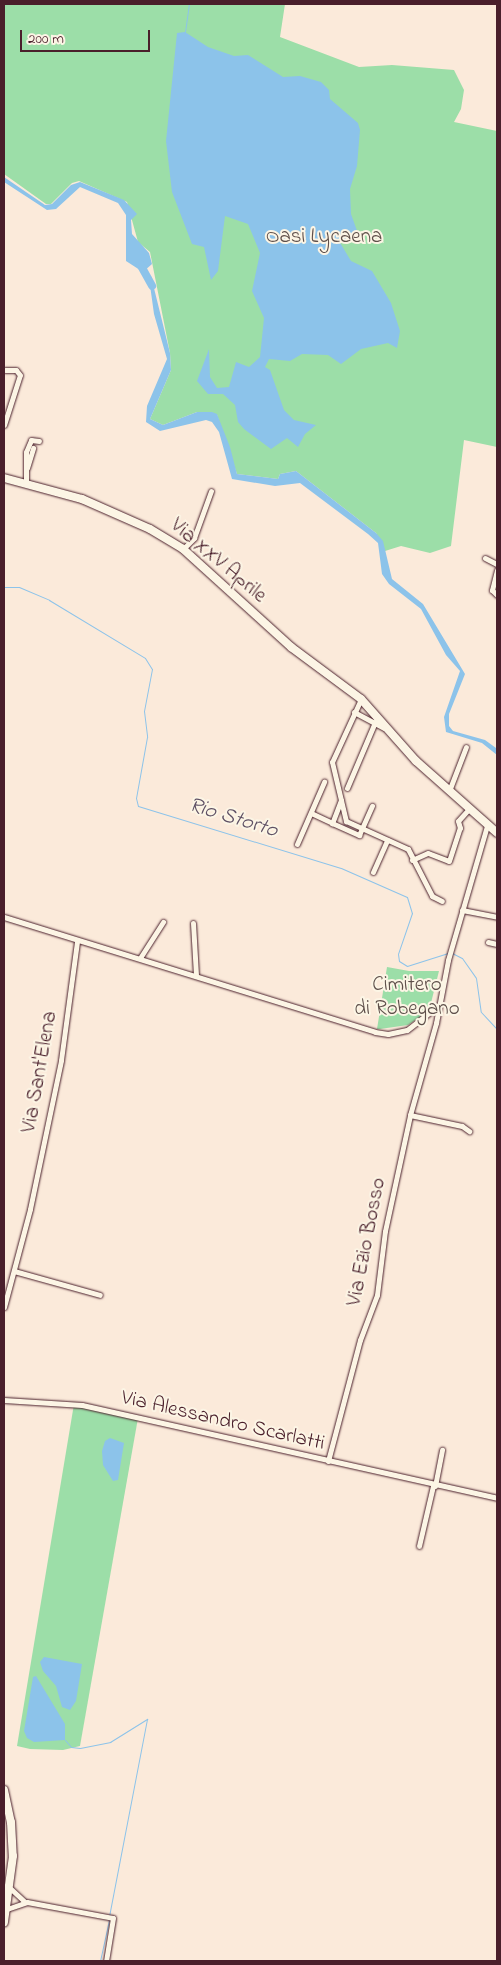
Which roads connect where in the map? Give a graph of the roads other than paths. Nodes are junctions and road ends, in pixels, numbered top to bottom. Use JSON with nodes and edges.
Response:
{"nodes":[{"id":1,"x":6,"y":370,"type":"dead end"},
{"id":2,"x":4,"y":425,"type":"edge"},
{"id":3,"x":39,"y":441,"type":"dead end"},
{"id":4,"x":33,"y":448,"type":"dead end"},
{"id":5,"x":27,"y":468,"type":"junction"},
{"id":6,"x":4,"y":478,"type":"edge"},
{"id":7,"x":26,"y":483,"type":"junction"},
{"id":8,"x":211,"y":492,"type":"dead end"},
{"id":9,"x":183,"y":549,"type":"junction"},
{"id":10,"x":485,"y":558,"type":"dead end"},
{"id":11,"x":497,"y":564,"type":"edge"},
{"id":12,"x":497,"y":570,"type":"edge"},
{"id":13,"x":497,"y":595,"type":"edge"},
{"id":14,"x":361,"y":699,"type":"junction"},
{"id":15,"x":354,"y":712,"type":"junction"},
{"id":16,"x":375,"y":722,"type":"junction"},
{"id":17,"x":390,"y":731,"type":"junction"},
{"id":18,"x":466,"y":747,"type":"dead end"},
{"id":19,"x":324,"y":782,"type":"dead end"},
{"id":20,"x":347,"y":788,"type":"dead end"},
{"id":21,"x":448,"y":791,"type":"junction"},
{"id":22,"x":341,"y":800,"type":"junction"},
{"id":23,"x":372,"y":806,"type":"dead end"},
{"id":24,"x":468,"y":810,"type":"junction"},
{"id":25,"x":311,"y":814,"type":"junction"},
{"id":26,"x":332,"y":823,"type":"junction"},
{"id":27,"x":487,"y":826,"type":"junction"},
{"id":28,"x":362,"y":830,"type":"junction"},
{"id":29,"x":497,"y":832,"type":"edge"},
{"id":30,"x":387,"y":840,"type":"junction"},
{"id":31,"x":296,"y":844,"type":"dead end"},
{"id":32,"x":412,"y":860,"type":"junction"},
{"id":33,"x":373,"y":872,"type":"dead end"},
{"id":34,"x":442,"y":901,"type":"dead end"},
{"id":35,"x":462,"y":910,"type":"junction"},
{"id":36,"x":4,"y":917,"type":"edge"},
{"id":37,"x":497,"y":917,"type":"edge"},
{"id":38,"x":163,"y":922,"type":"dead end"},
{"id":39,"x":193,"y":923,"type":"dead end"},
{"id":40,"x":77,"y":942,"type":"junction"},
{"id":41,"x":488,"y":942,"type":"dead end"},
{"id":42,"x":497,"y":944,"type":"edge"},
{"id":43,"x":140,"y":958,"type":"junction"},
{"id":44,"x":196,"y":975,"type":"junction"},
{"id":45,"x":438,"y":1006,"type":"junction"},
{"id":46,"x":410,"y":1114,"type":"junction"},
{"id":47,"x":469,"y":1131,"type":"dead end"},
{"id":48,"x":14,"y":1272,"type":"junction"},
{"id":49,"x":100,"y":1295,"type":"dead end"},
{"id":50,"x":4,"y":1307,"type":"edge"},
{"id":51,"x":4,"y":1400,"type":"edge"},
{"id":52,"x":442,"y":1450,"type":"dead end"},
{"id":53,"x":328,"y":1461,"type":"junction"},
{"id":54,"x":434,"y":1486,"type":"junction"},
{"id":55,"x":497,"y":1498,"type":"edge"},
{"id":56,"x":419,"y":1546,"type":"dead end"},
{"id":57,"x":4,"y":1790,"type":"edge"},
{"id":58,"x":11,"y":1889,"type":"junction"},
{"id":59,"x":27,"y":1902,"type":"junction"},
{"id":60,"x":7,"y":1909,"type":"junction"},
{"id":61,"x":4,"y":1922,"type":"edge"},
{"id":62,"x":106,"y":1961,"type":"edge"}],
"edges":[{"from":1,"to":2,"type":"street"},
{"from":3,"to":5,"type":"street"},
{"from":4,"to":5,"type":"street"},
{"from":5,"to":7,"type":"street"},
{"from":6,"to":7,"type":"main road","name":"Via XXV Aprile"},
{"from":7,"to":9,"type":"main road","name":"Via XXV Aprile"},
{"from":8,"to":9,"type":"street"},
{"from":9,"to":14,"type":"main road","name":"Via XXV Aprile"},
{"from":10,"to":11,"type":"street"},
{"from":12,"to":13,"type":"street"},
{"from":14,"to":15,"type":"street"},
{"from":14,"to":17,"type":"main road","name":"Via XXV Aprile"},
{"from":15,"to":16,"type":"street"},
{"from":15,"to":22,"type":"street"},
{"from":16,"to":17,"type":"street"},
{"from":16,"to":20,"type":"street"},
{"from":17,"to":21,"type":"main road","name":"Via XXV Aprile"},
{"from":18,"to":21,"type":"street"},
{"from":19,"to":25,"type":"street"},
{"from":21,"to":24,"type":"main road","name":"Via XXV Aprile"},
{"from":22,"to":26,"type":"street"},
{"from":22,"to":28,"type":"street"},
{"from":23,"to":28,"type":"street"},
{"from":24,"to":27,"type":"main road","name":"Via XXV Aprile"},
{"from":24,"to":32,"type":"street"},
{"from":25,"to":26,"type":"street"},
{"from":25,"to":31,"type":"street"},
{"from":26,"to":28,"type":"street"},
{"from":27,"to":29,"type":"main road","name":"Via XXV Aprile"},
{"from":27,"to":35,"type":"street"},
{"from":28,"to":30,"type":"street"},
{"from":30,"to":32,"type":"street"},
{"from":30,"to":33,"type":"street"},
{"from":32,"to":34,"type":"street"},
{"from":35,"to":37,"type":"street"},
{"from":35,"to":45,"type":"street","name":"Via Ezio Bosso"},
{"from":36,"to":40,"type":"street"},
{"from":38,"to":43,"type":"street"},
{"from":39,"to":44,"type":"street"},
{"from":40,"to":43,"type":"street"},
{"from":40,"to":48,"type":"street","name":"Via Sant'Elena"},
{"from":41,"to":42,"type":"street"},
{"from":43,"to":44,"type":"street"},
{"from":44,"to":45,"type":"street"},
{"from":45,"to":46,"type":"street","name":"Via Ezio Bosso"},
{"from":46,"to":47,"type":"street"},
{"from":46,"to":53,"type":"street","name":"Via Ezio Bosso"},
{"from":48,"to":49,"type":"street"},
{"from":48,"to":50,"type":"street","name":"Via Sant'Elena"},
{"from":51,"to":53,"type":"street","name":"Via Alessandro Scarlatti"},
{"from":52,"to":54,"type":"street"},
{"from":53,"to":54,"type":"street","name":"Via Alessandro Scarlatti"},
{"from":54,"to":55,"type":"street","name":"Via Alessandro Scarlatti"},
{"from":54,"to":56,"type":"street"},
{"from":57,"to":58,"type":"main road"},
{"from":58,"to":59,"type":"street"},
{"from":58,"to":60,"type":"main road"},
{"from":59,"to":60,"type":"street"},
{"from":59,"to":62,"type":"street"},
{"from":60,"to":61,"type":"main road"}]}
